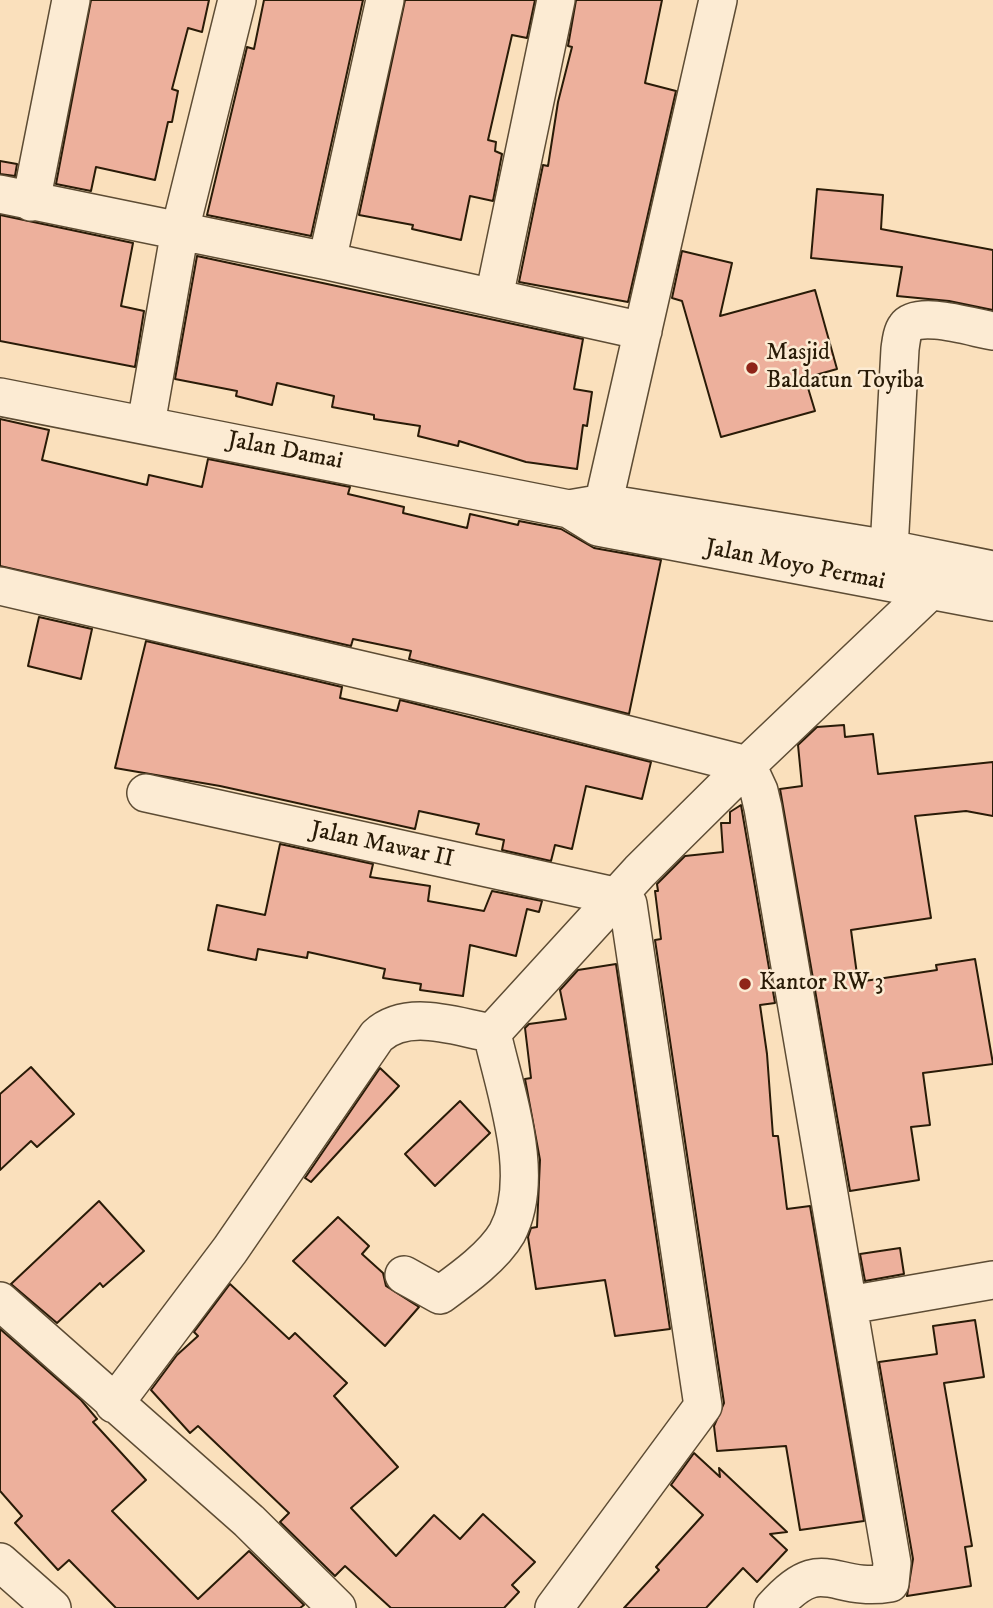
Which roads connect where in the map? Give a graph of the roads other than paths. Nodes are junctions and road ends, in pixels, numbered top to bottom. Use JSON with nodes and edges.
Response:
{"nodes":[{"id":1,"x":71,"y":0,"type":"edge"},
{"id":2,"x":237,"y":0,"type":"edge"},
{"id":3,"x":385,"y":0,"type":"edge"},
{"id":4,"x":556,"y":0,"type":"edge"},
{"id":5,"x":718,"y":0,"type":"edge"},
{"id":6,"x":16,"y":198,"type":"edge"},
{"id":7,"x":180,"y":230,"type":"junction"},
{"id":8,"x":327,"y":261,"type":"junction"},
{"id":9,"x":494,"y":297,"type":"junction"},
{"id":10,"x":643,"y":331,"type":"junction"},
{"id":11,"x":993,"y":331,"type":"edge"},
{"id":12,"x":0,"y":397,"type":"edge"},
{"id":13,"x":146,"y":424,"type":"junction"},
{"id":14,"x":590,"y":513,"type":"junction"},
{"id":15,"x":889,"y":549,"type":"junction"},
{"id":16,"x":958,"y":564,"type":"junction"},
{"id":17,"x":993,"y":570,"type":"edge"},
{"id":18,"x":0,"y":586,"type":"edge"},
{"id":19,"x":926,"y":591,"type":"junction"},
{"id":20,"x":993,"y":602,"type":"edge"},
{"id":21,"x":747,"y":765,"type":"junction"},
{"id":22,"x":146,"y":793,"type":"dead end"},
{"id":23,"x":619,"y":897,"type":"junction"},
{"id":24,"x":492,"y":1033,"type":"junction"},
{"id":25,"x":404,"y":1275,"type":"dead end"},
{"id":26,"x":993,"y":1280,"type":"edge"},
{"id":27,"x":0,"y":1301,"type":"edge"},
{"id":28,"x":849,"y":1305,"type":"junction"},
{"id":29,"x":114,"y":1404,"type":"junction"},
{"id":30,"x":0,"y":1562,"type":"edge"},
{"id":31,"x":895,"y":1595,"type":"edge"},
{"id":32,"x":52,"y":1608,"type":"edge"},
{"id":33,"x":337,"y":1608,"type":"edge"},
{"id":34,"x":554,"y":1608,"type":"edge"},
{"id":35,"x":774,"y":1608,"type":"edge"}],
"edges":[{"from":1,"to":6,"type":"street"},
{"from":2,"to":7,"type":"street"},
{"from":3,"to":8,"type":"street"},
{"from":4,"to":9,"type":"street"},
{"from":5,"to":10,"type":"street"},
{"from":6,"to":7,"type":"street"},
{"from":7,"to":8,"type":"street"},
{"from":7,"to":13,"type":"street"},
{"from":8,"to":9,"type":"street"},
{"from":9,"to":10,"type":"street"},
{"from":10,"to":14,"type":"street"},
{"from":11,"to":15,"type":"street"},
{"from":12,"to":13,"type":"street","name":"Jalan Damai"},
{"from":13,"to":14,"type":"street","name":"Jalan Damai"},
{"from":14,"to":15,"type":"street","name":"Jalan Moyo Permai"},
{"from":14,"to":19,"type":"street","name":"Jalan Moyo Permai"},
{"from":15,"to":16,"type":"street","name":"Jalan Moyo Permai"},
{"from":16,"to":17,"type":"street","name":"Jalan Moyo Permai"},
{"from":16,"to":19,"type":"street"},
{"from":18,"to":21,"type":"street"},
{"from":19,"to":20,"type":"street","name":"Jalan Moyo Permai"},
{"from":19,"to":21,"type":"street"},
{"from":21,"to":23,"type":"street"},
{"from":21,"to":28,"type":"street"},
{"from":22,"to":23,"type":"street","name":"Jalan Mawar II"},
{"from":23,"to":24,"type":"street"},
{"from":23,"to":34,"type":"street"},
{"from":24,"to":25,"type":"street"},
{"from":24,"to":29,"type":"street"},
{"from":26,"to":28,"type":"street"},
{"from":27,"to":29,"type":"street"},
{"from":28,"to":31,"type":"street"},
{"from":29,"to":33,"type":"street"},
{"from":30,"to":32,"type":"street"},
{"from":31,"to":35,"type":"street"}]}
